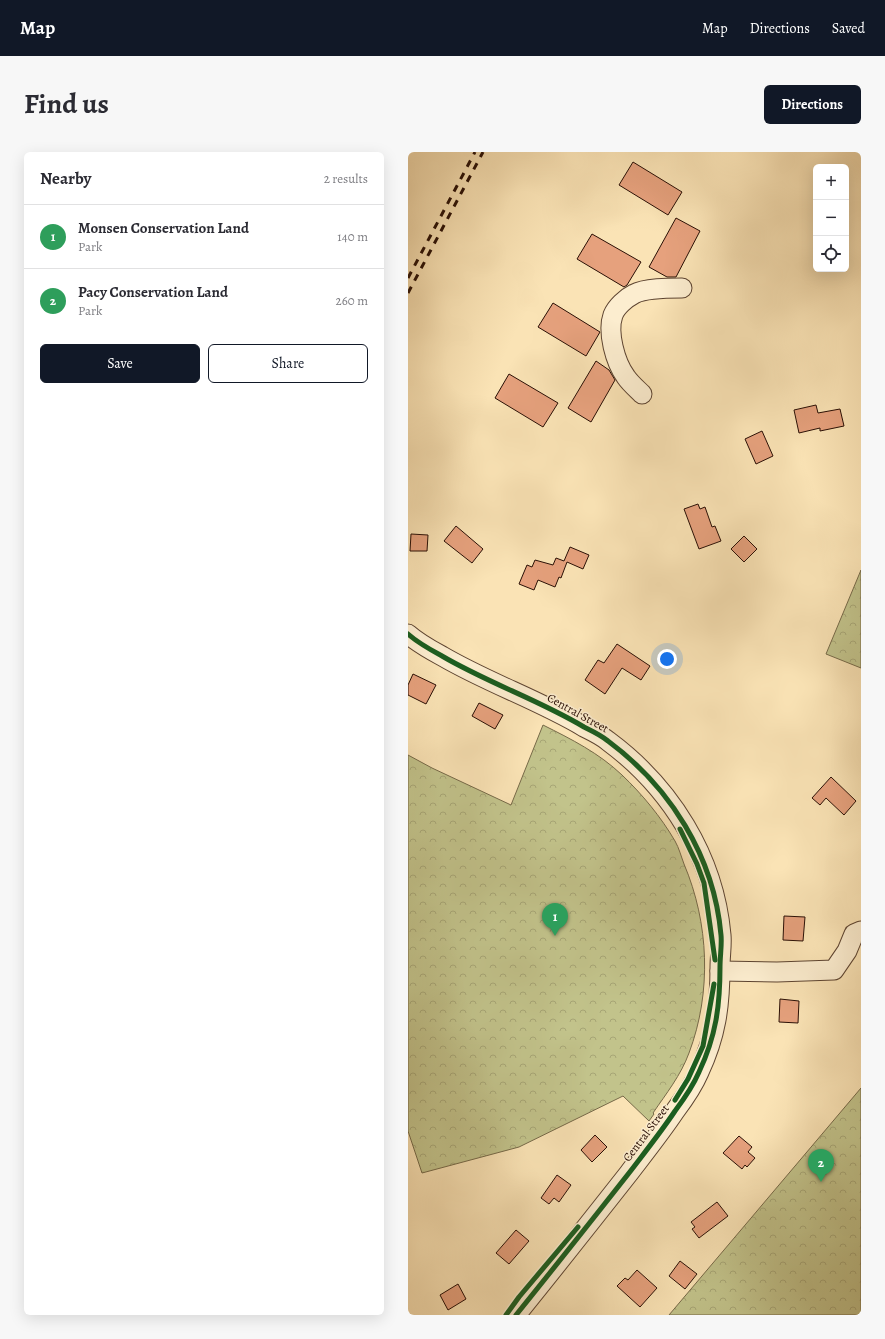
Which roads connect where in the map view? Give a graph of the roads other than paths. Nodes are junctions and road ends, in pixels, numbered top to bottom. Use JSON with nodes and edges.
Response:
{"nodes":[{"id":1,"x":682,"y":288,"type":"dead end"},
{"id":2,"x":642,"y":394,"type":"dead end"},
{"id":3,"x":408,"y":634,"type":"edge"},
{"id":4,"x":861,"y":931,"type":"edge"},
{"id":5,"x":720,"y":971,"type":"junction"},
{"id":6,"x":516,"y":1315,"type":"edge"}],
"edges":[{"from":1,"to":2,"type":"street"},
{"from":3,"to":5,"type":"street","name":"Central Street"},
{"from":4,"to":5,"type":"street"},
{"from":5,"to":6,"type":"street","name":"Central Street"}]}
